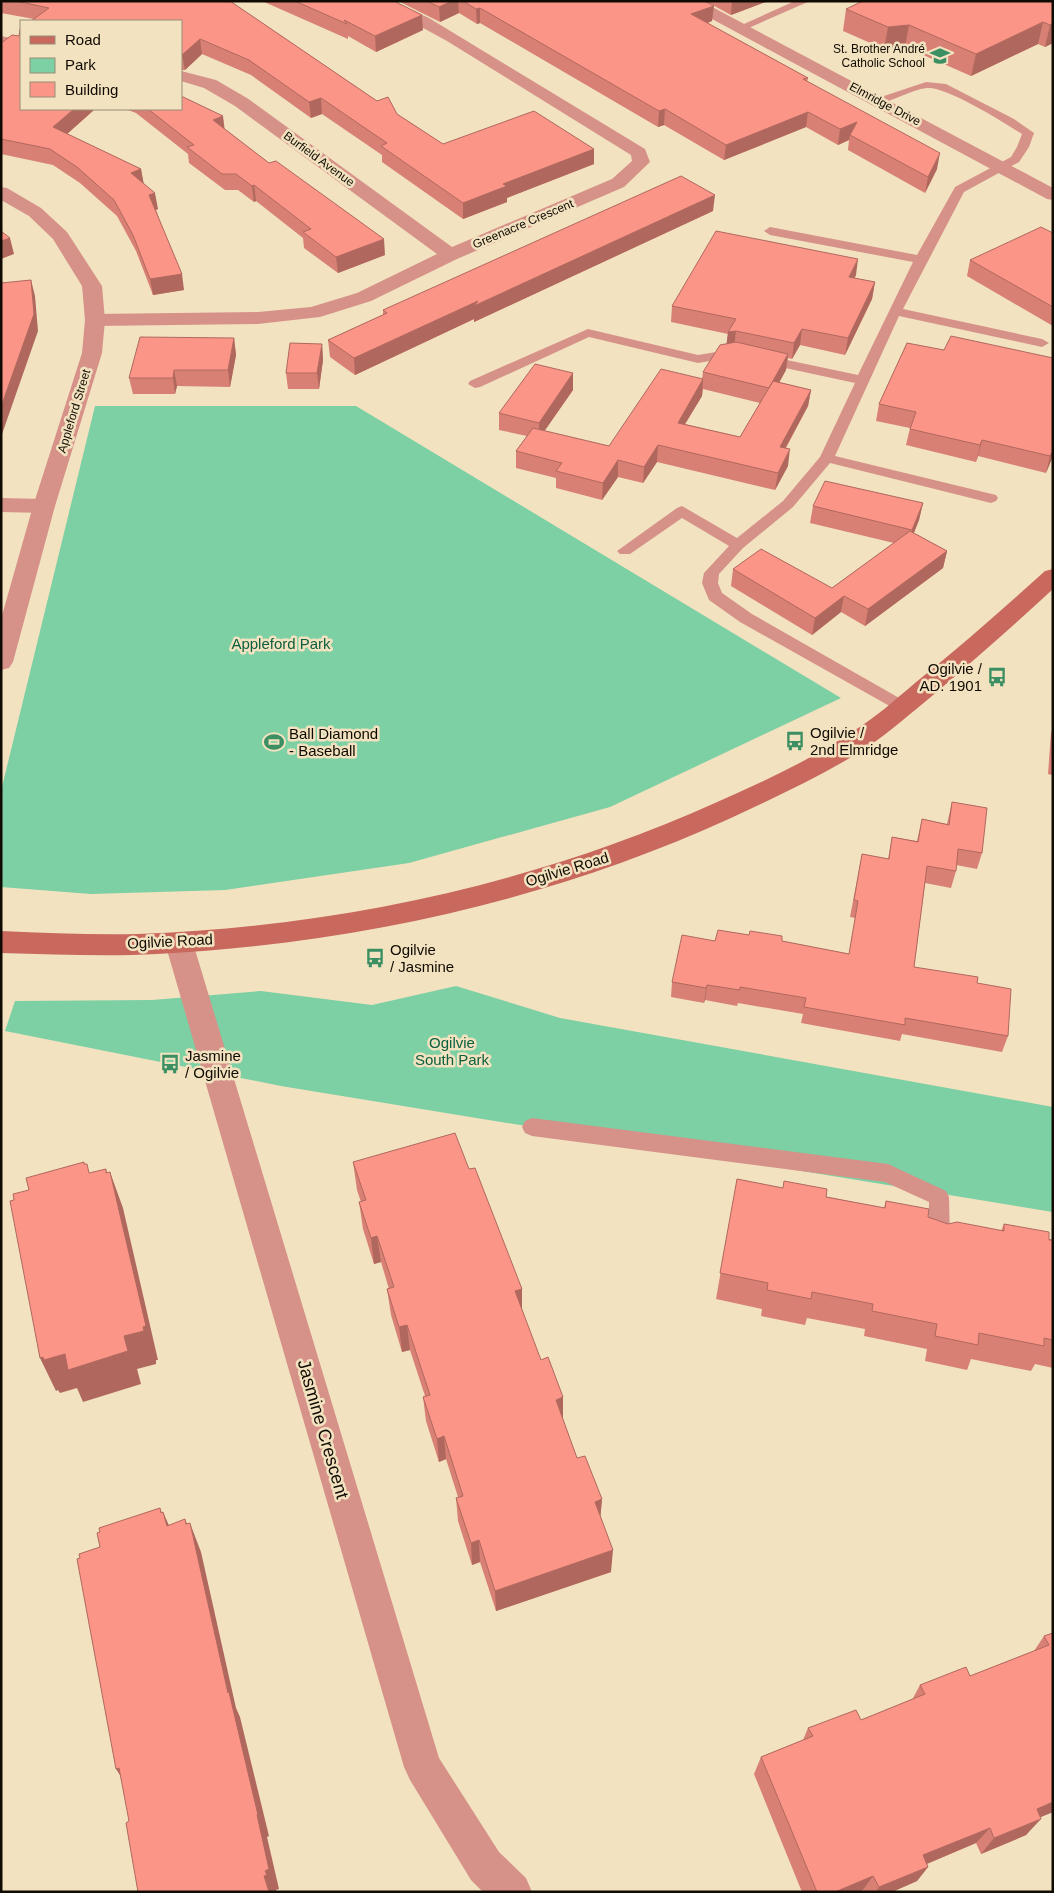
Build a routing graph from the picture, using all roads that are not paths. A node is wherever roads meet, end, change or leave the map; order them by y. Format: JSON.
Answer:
{"nodes":[{"id":1,"x":378,"y":1,"type":"edge"},
{"id":2,"x":689,"y":1,"type":"edge"},
{"id":3,"x":805,"y":1,"type":"edge"},
{"id":4,"x":740,"y":28,"type":"junction"},
{"id":5,"x":1,"y":41,"type":"edge"},
{"id":6,"x":20,"y":44,"type":"edge"},
{"id":7,"x":182,"y":76,"type":"edge"},
{"id":8,"x":879,"y":101,"type":"junction"},
{"id":9,"x":1002,"y":167,"type":"junction"},
{"id":10,"x":1,"y":192,"type":"edge"},
{"id":11,"x":1053,"y":195,"type":"edge"},
{"id":12,"x":770,"y":231,"type":"dead end"},
{"id":13,"x":450,"y":255,"type":"junction"},
{"id":14,"x":921,"y":260,"type":"junction"},
{"id":15,"x":895,"y":311,"type":"junction"},
{"id":16,"x":94,"y":320,"type":"junction"},
{"id":17,"x":1042,"y":343,"type":"dead end"},
{"id":18,"x":862,"y":380,"type":"junction"},
{"id":19,"x":475,"y":384,"type":"dead end"},
{"id":20,"x":827,"y":458,"type":"junction"},
{"id":21,"x":991,"y":498,"type":"dead end"},
{"id":22,"x":1,"y":506,"type":"edge"},
{"id":23,"x":44,"y":506,"type":"junction"},
{"id":24,"x":738,"y":544,"type":"junction"},
{"id":25,"x":625,"y":551,"type":"dead end"},
{"id":26,"x":1053,"y":576,"type":"edge"},
{"id":27,"x":1,"y":662,"type":"edge"},
{"id":28,"x":902,"y":708,"type":"junction"},
{"id":29,"x":1,"y":942,"type":"edge"},
{"id":30,"x":179,"y":943,"type":"junction"},
{"id":31,"x":532,"y":1128,"type":"dead end"},
{"id":32,"x":939,"y":1240,"type":"edge"},
{"id":33,"x":512,"y":1892,"type":"edge"}],
"edges":[{"from":1,"to":13,"type":"street","name":"Greenacre Crescent"},
{"from":2,"to":4,"type":"street","name":"Elmridge Drive"},
{"from":3,"to":4,"type":"lane"},
{"from":4,"to":8,"type":"street","name":"Elmridge Drive"},
{"from":5,"to":6,"type":"street"},
{"from":7,"to":13,"type":"street","name":"Burfield Avenue"},
{"from":8,"to":9,"type":"street","name":"Elmridge Drive"},
{"from":8,"to":9,"type":"lane"},
{"from":9,"to":11,"type":"street","name":"Elmridge Drive"},
{"from":9,"to":14,"type":"lane"},
{"from":10,"to":16,"type":"street","name":"Appleford Street"},
{"from":12,"to":14,"type":"lane"},
{"from":13,"to":16,"type":"street","name":"Greenacre Crescent"},
{"from":14,"to":15,"type":"lane"},
{"from":15,"to":17,"type":"lane"},
{"from":15,"to":18,"type":"lane"},
{"from":16,"to":23,"type":"street","name":"Appleford Street"},
{"from":18,"to":19,"type":"lane"},
{"from":18,"to":20,"type":"lane"},
{"from":20,"to":21,"type":"lane"},
{"from":20,"to":24,"type":"lane"},
{"from":22,"to":23,"type":"street"},
{"from":23,"to":27,"type":"street","name":"Appleford Street"},
{"from":24,"to":25,"type":"lane"},
{"from":24,"to":28,"type":"lane"},
{"from":26,"to":28,"type":"main road","name":"Ogilvie Road"},
{"from":28,"to":30,"type":"main road","name":"Ogilvie Road"},
{"from":29,"to":30,"type":"main road","name":"Ogilvie Road"},
{"from":30,"to":33,"type":"street","name":"Jasmine Crescent"},
{"from":31,"to":32,"type":"lane"}]}
